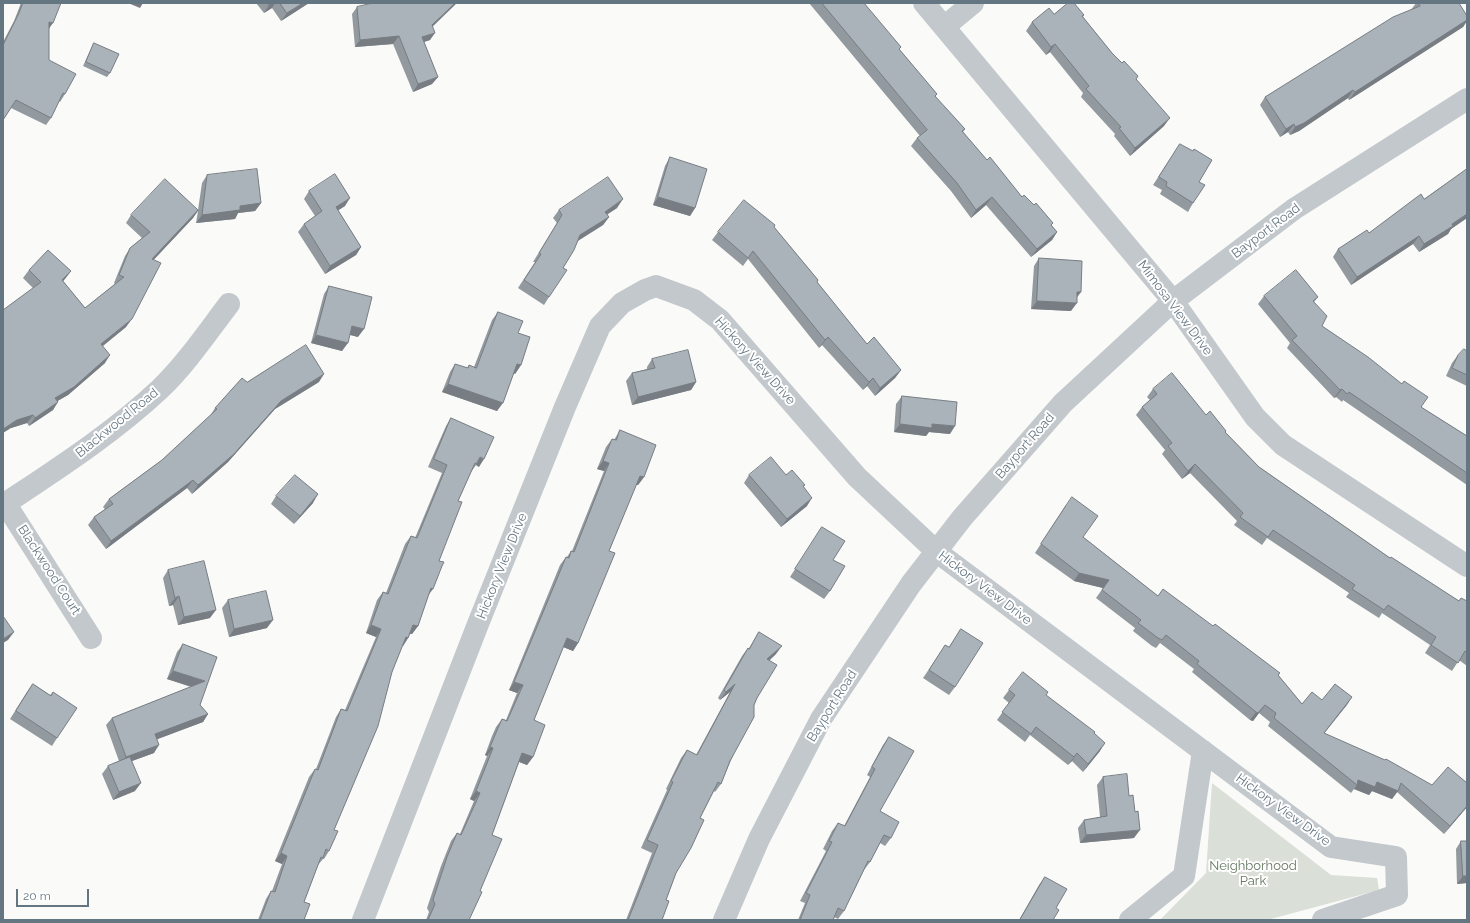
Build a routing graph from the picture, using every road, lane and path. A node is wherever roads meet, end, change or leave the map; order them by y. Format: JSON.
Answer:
{"nodes":[{"id":1,"x":924,"y":3,"type":"edge"},
{"id":2,"x":973,"y":3,"type":"edge"},
{"id":3,"x":944,"y":27,"type":"junction"},
{"id":4,"x":1467,"y":99,"type":"edge"},
{"id":5,"x":1173,"y":301,"type":"junction"},
{"id":6,"x":229,"y":304,"type":"dead end"},
{"id":7,"x":4,"y":504,"type":"edge"},
{"id":8,"x":937,"y":552,"type":"junction"},
{"id":9,"x":1467,"y":566,"type":"edge"},
{"id":10,"x":91,"y":638,"type":"dead end"},
{"id":11,"x":1203,"y":751,"type":"junction"},
{"id":12,"x":363,"y":920,"type":"edge"},
{"id":13,"x":724,"y":920,"type":"edge"},
{"id":14,"x":1130,"y":920,"type":"edge"},
{"id":15,"x":1323,"y":920,"type":"edge"}],
"edges":[{"from":1,"to":3,"type":"street","name":"Mimosa View Drive"},
{"from":2,"to":3,"type":"street"},
{"from":3,"to":5,"type":"street","name":"Mimosa View Drive"},
{"from":4,"to":5,"type":"street","name":"Bayport Road"},
{"from":5,"to":8,"type":"street","name":"Bayport Road"},
{"from":5,"to":9,"type":"street","name":"Mimosa View Drive"},
{"from":6,"to":7,"type":"street","name":"Blackwood Road"},
{"from":7,"to":10,"type":"street","name":"Blackwood Court"},
{"from":8,"to":11,"type":"street","name":"Hickory View Drive"},
{"from":8,"to":12,"type":"street","name":"Hickory View Drive"},
{"from":8,"to":13,"type":"street","name":"Bayport Road"},
{"from":11,"to":14,"type":"street"},
{"from":11,"to":15,"type":"street","name":"Hickory View Drive"}]}
